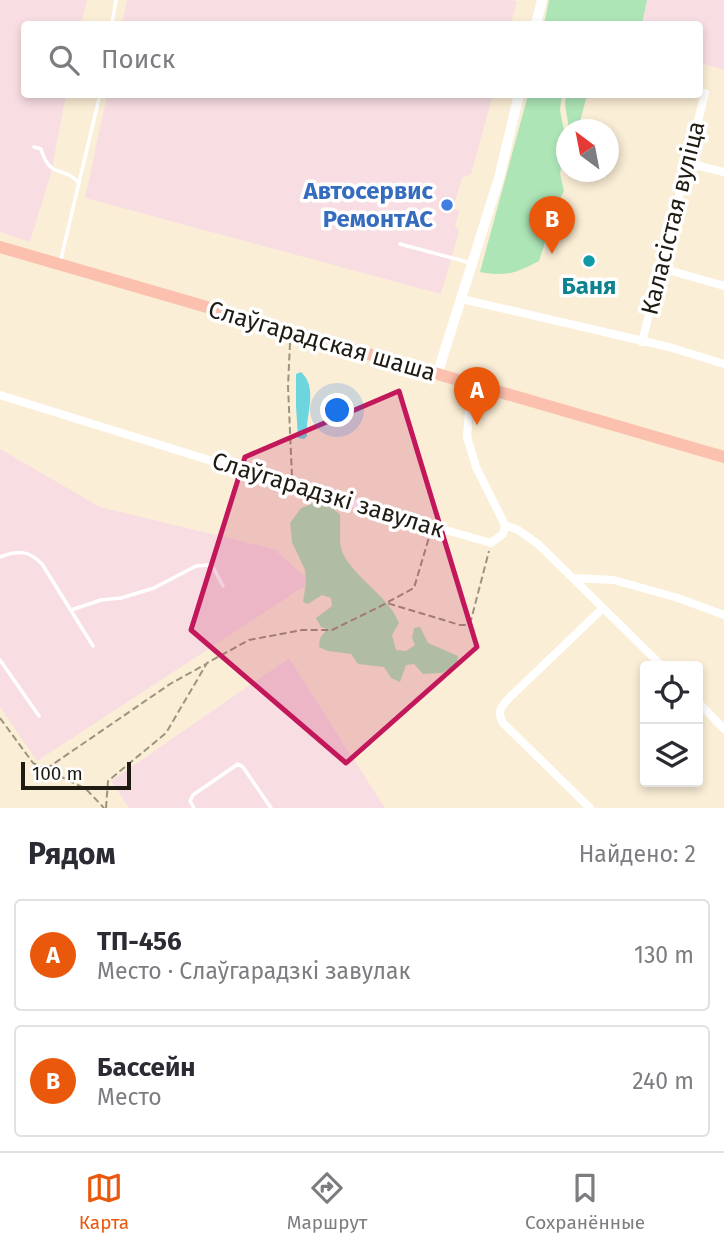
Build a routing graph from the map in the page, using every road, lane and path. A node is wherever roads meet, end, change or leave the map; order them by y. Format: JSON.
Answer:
{"nodes":[{"id":1,"x":116,"y":0,"type":"edge"},
{"id":2,"x":542,"y":0,"type":"edge"},
{"id":3,"x":112,"y":21,"type":"edge"},
{"id":4,"x":537,"y":21,"type":"edge"},
{"id":5,"x":705,"y":93,"type":"dead end"},
{"id":6,"x":99,"y":98,"type":"edge"},
{"id":7,"x":518,"y":98,"type":"edge"},
{"id":8,"x":34,"y":147,"type":"dead end"},
{"id":9,"x":688,"y":163,"type":"junction"},
{"id":10,"x":724,"y":172,"type":"edge"},
{"id":11,"x":79,"y":183,"type":"junction"},
{"id":12,"x":400,"y":244,"type":"dead end"},
{"id":13,"x":0,"y":247,"type":"edge"},
{"id":14,"x":473,"y":264,"type":"junction"},
{"id":15,"x":60,"y":265,"type":"junction"},
{"id":16,"x":661,"y":268,"type":"junction"},
{"id":17,"x":724,"y":286,"type":"edge"},
{"id":18,"x":462,"y":299,"type":"junction"},
{"id":19,"x":291,"y":338,"type":"dead end"},
{"id":20,"x":642,"y":342,"type":"junction"},
{"id":21,"x":724,"y":363,"type":"edge"},
{"id":22,"x":437,"y":374,"type":"junction"},
{"id":23,"x":471,"y":384,"type":"junction"},
{"id":24,"x":0,"y":395,"type":"edge"},
{"id":25,"x":724,"y":457,"type":"edge"},
{"id":26,"x":292,"y":486,"type":"junction"},
{"id":27,"x":505,"y":525,"type":"junction"},
{"id":28,"x":432,"y":526,"type":"junction"},
{"id":29,"x":491,"y":543,"type":"junction"},
{"id":30,"x":0,"y":557,"type":"edge"},
{"id":31,"x":573,"y":578,"type":"junction"},
{"id":32,"x":223,"y":586,"type":"dead end"},
{"id":33,"x":387,"y":603,"type":"junction"},
{"id":34,"x":603,"y":608,"type":"junction"},
{"id":35,"x":71,"y":610,"type":"junction"},
{"id":36,"x":724,"y":615,"type":"edge"},
{"id":37,"x":93,"y":646,"type":"dead end"},
{"id":38,"x":0,"y":660,"type":"edge"},
{"id":39,"x":657,"y":661,"type":"edge"},
{"id":40,"x":207,"y":663,"type":"junction"},
{"id":41,"x":703,"y":707,"type":"edge"},
{"id":42,"x":39,"y":716,"type":"dead end"},
{"id":43,"x":0,"y":718,"type":"edge"},
{"id":44,"x":724,"y":729,"type":"edge"},
{"id":45,"x":46,"y":769,"type":"junction"},
{"id":46,"x":105,"y":808,"type":"edge"},
{"id":47,"x":194,"y":808,"type":"edge"},
{"id":48,"x":271,"y":808,"type":"edge"},
{"id":49,"x":590,"y":808,"type":"edge"}],
"edges":[{"from":1,"to":3,"type":"lane"},
{"from":2,"to":4,"type":"main road"},
{"from":5,"to":9,"type":"street","name":"Каласістая вуліца"},
{"from":6,"to":11,"type":"lane"},
{"from":7,"to":14,"type":"main road"},
{"from":8,"to":11,"type":"lane"},
{"from":9,"to":10,"type":"street"},
{"from":9,"to":16,"type":"street","name":"Каласістая вуліца"},
{"from":11,"to":15,"type":"lane"},
{"from":12,"to":14,"type":"lane"},
{"from":13,"to":15,"type":"main road","name":"Слаўгарадская шаша"},
{"from":14,"to":18,"type":"main road"},
{"from":15,"to":22,"type":"main road","name":"Слаўгарадская шаша"},
{"from":16,"to":17,"type":"street"},
{"from":16,"to":20,"type":"street","name":"Каласістая вуліца"},
{"from":18,"to":20,"type":"street"},
{"from":18,"to":22,"type":"main road"},
{"from":19,"to":26,"type":"path"},
{"from":20,"to":21,"type":"street"},
{"from":22,"to":23,"type":"main road","name":"Слаўгарадская шаша"},
{"from":23,"to":25,"type":"main road","name":"Слаўгарадская шаша"},
{"from":23,"to":27,"type":"street"},
{"from":24,"to":26,"type":"street","name":"Слаўгарадзкі завулак"},
{"from":26,"to":28,"type":"street","name":"Слаўгарадзкі завулак"},
{"from":27,"to":29,"type":"street"},
{"from":27,"to":31,"type":"street"},
{"from":28,"to":29,"type":"street","name":"Слаўгарадзкі завулак"},
{"from":28,"to":33,"type":"path"},
{"from":29,"to":33,"type":"path"},
{"from":30,"to":35,"type":"lane"},
{"from":31,"to":34,"type":"street"},
{"from":31,"to":36,"type":"street"},
{"from":32,"to":35,"type":"lane"},
{"from":33,"to":40,"type":"path"},
{"from":34,"to":39,"type":"street"},
{"from":34,"to":49,"type":"street"},
{"from":35,"to":37,"type":"lane"},
{"from":38,"to":42,"type":"lane"},
{"from":40,"to":45,"type":"path"},
{"from":40,"to":46,"type":"path"},
{"from":41,"to":44,"type":"street"},
{"from":43,"to":45,"type":"path"},
{"from":45,"to":46,"type":"path"},
{"from":47,"to":48,"type":"lane"}]}
